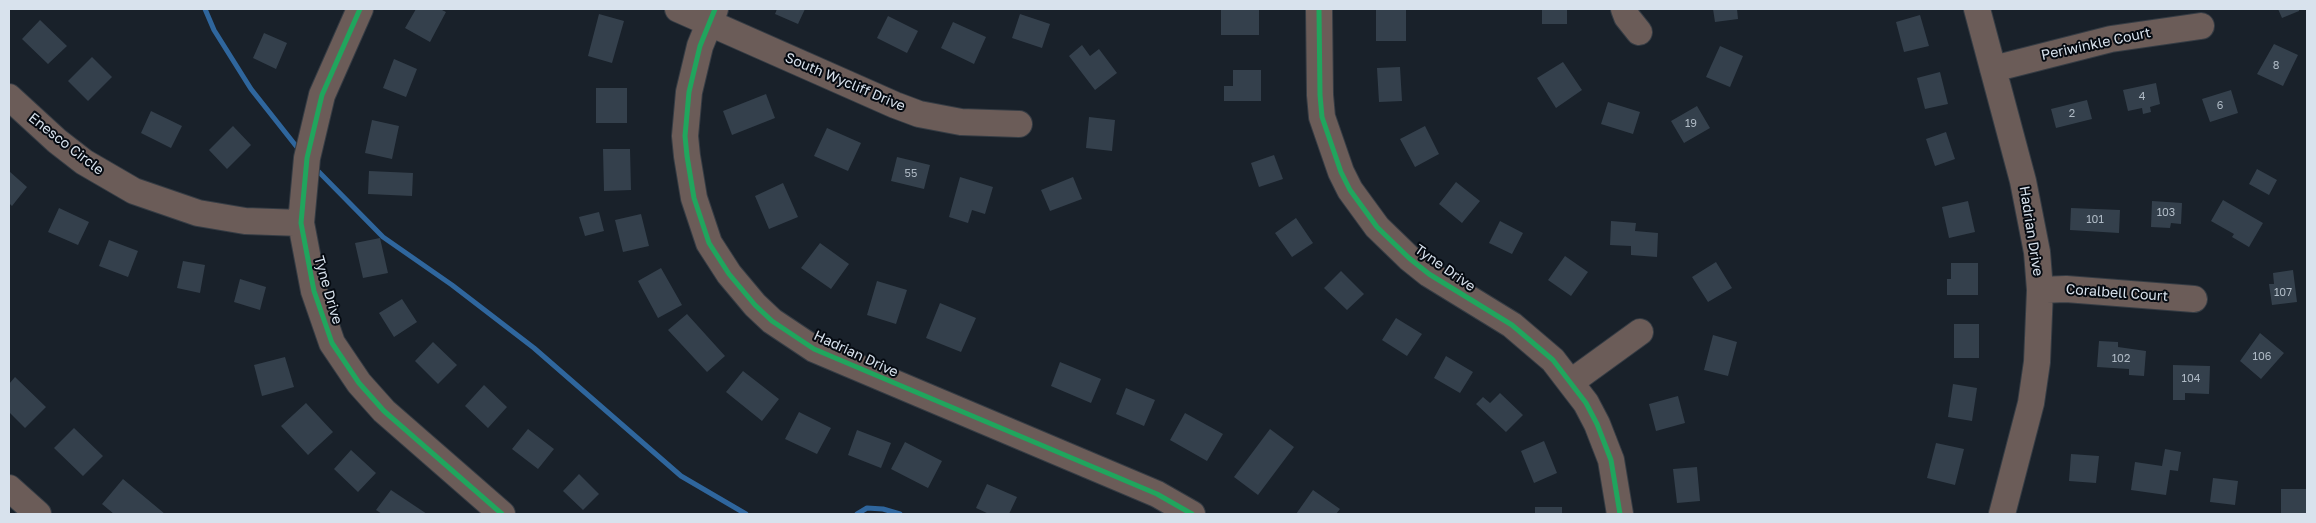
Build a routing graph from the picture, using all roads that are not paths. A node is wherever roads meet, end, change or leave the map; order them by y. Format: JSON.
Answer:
{"nodes":[{"id":1,"x":360,"y":9,"type":"edge"},
{"id":2,"x":678,"y":9,"type":"edge"},
{"id":3,"x":1319,"y":9,"type":"edge"},
{"id":4,"x":1624,"y":9,"type":"edge"},
{"id":5,"x":1977,"y":9,"type":"edge"},
{"id":6,"x":712,"y":16,"type":"edge"},
{"id":7,"x":2201,"y":26,"type":"dead end"},
{"id":8,"x":1639,"y":32,"type":"dead end"},
{"id":9,"x":1993,"y":69,"type":"junction"},
{"id":10,"x":9,"y":97,"type":"edge"},
{"id":11,"x":1019,"y":124,"type":"dead end"},
{"id":12,"x":301,"y":223,"type":"junction"},
{"id":13,"x":2040,"y":290,"type":"junction"},
{"id":14,"x":2194,"y":298,"type":"dead end"},
{"id":15,"x":1640,"y":332,"type":"dead end"},
{"id":16,"x":1571,"y":382,"type":"junction"},
{"id":17,"x":9,"y":488,"type":"edge"},
{"id":18,"x":38,"y":514,"type":"edge"},
{"id":19,"x":502,"y":514,"type":"edge"},
{"id":20,"x":1192,"y":514,"type":"edge"},
{"id":21,"x":1620,"y":514,"type":"edge"},
{"id":22,"x":2002,"y":514,"type":"edge"}],
"edges":[{"from":1,"to":12,"type":"street","name":"Tyne Drive"},
{"from":2,"to":6,"type":"street","name":"South Wycliff Drive"},
{"from":3,"to":16,"type":"street","name":"Tyne Drive"},
{"from":4,"to":8,"type":"street"},
{"from":5,"to":9,"type":"street","name":"Hadrian Drive"},
{"from":6,"to":11,"type":"street","name":"South Wycliff Drive"},
{"from":6,"to":20,"type":"street","name":"Hadrian Drive"},
{"from":7,"to":9,"type":"street","name":"Periwinkle Court"},
{"from":9,"to":13,"type":"street","name":"Hadrian Drive"},
{"from":10,"to":12,"type":"street","name":"Enesco Circle"},
{"from":12,"to":19,"type":"street","name":"Tyne Drive"},
{"from":13,"to":14,"type":"street","name":"Coralbell Court"},
{"from":13,"to":22,"type":"street","name":"Hadrian Drive"},
{"from":15,"to":16,"type":"street"},
{"from":16,"to":21,"type":"street","name":"Tyne Drive"},
{"from":17,"to":18,"type":"street"}]}
